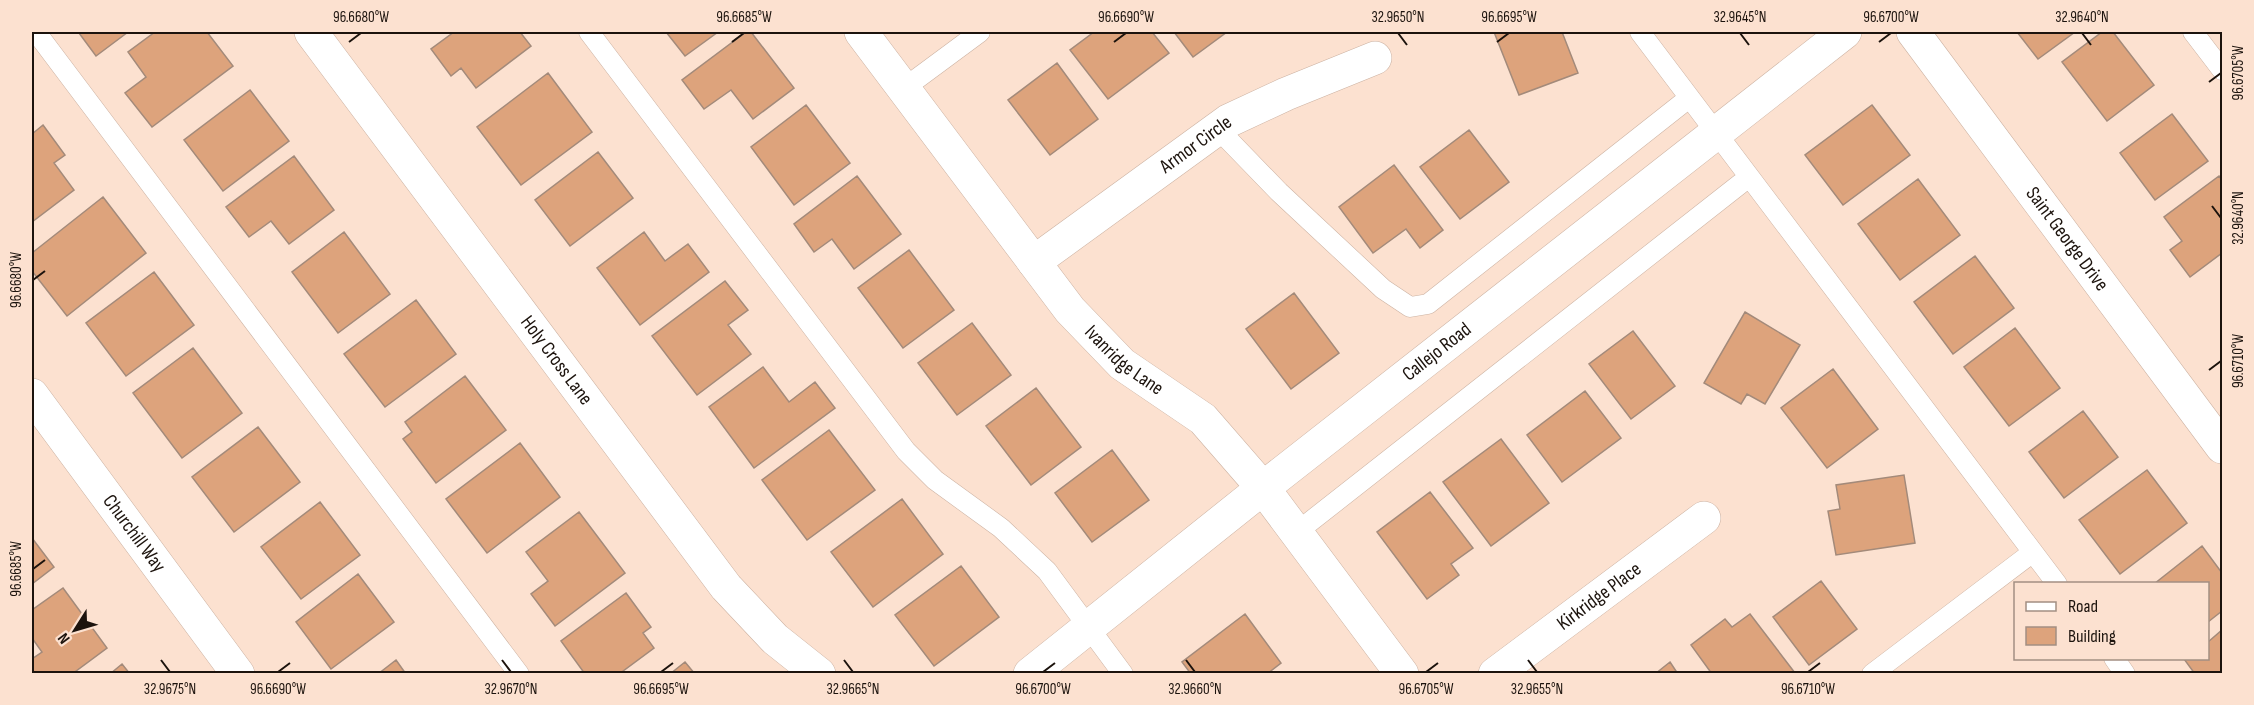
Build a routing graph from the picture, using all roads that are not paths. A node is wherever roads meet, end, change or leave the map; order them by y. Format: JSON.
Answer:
{"nodes":[{"id":1,"x":36,"y":32,"type":"edge"},
{"id":2,"x":311,"y":32,"type":"edge"},
{"id":3,"x":589,"y":32,"type":"edge"},
{"id":4,"x":861,"y":32,"type":"edge"},
{"id":5,"x":980,"y":32,"type":"edge"},
{"id":6,"x":1640,"y":32,"type":"edge"},
{"id":7,"x":1845,"y":32,"type":"edge"},
{"id":8,"x":1914,"y":32,"type":"edge"},
{"id":9,"x":2193,"y":32,"type":"edge"},
{"id":10,"x":1375,"y":58,"type":"dead end"},
{"id":11,"x":2223,"y":70,"type":"edge"},
{"id":12,"x":903,"y":89,"type":"junction"},
{"id":13,"x":1689,"y":98,"type":"junction"},
{"id":14,"x":1218,"y":129,"type":"junction"},
{"id":15,"x":1715,"y":133,"type":"junction"},
{"id":16,"x":1749,"y":177,"type":"junction"},
{"id":17,"x":1034,"y":262,"type":"junction"},
{"id":18,"x":32,"y":394,"type":"edge"},
{"id":19,"x":2223,"y":447,"type":"edge"},
{"id":20,"x":1263,"y":488,"type":"junction"},
{"id":21,"x":1704,"y":518,"type":"dead end"},
{"id":22,"x":1297,"y":532,"type":"junction"},
{"id":23,"x":2033,"y":552,"type":"junction"},
{"id":24,"x":2056,"y":582,"type":"edge"},
{"id":25,"x":1089,"y":628,"type":"junction"},
{"id":26,"x":2115,"y":660,"type":"edge"},
{"id":27,"x":238,"y":674,"type":"edge"},
{"id":28,"x":519,"y":674,"type":"edge"},
{"id":29,"x":819,"y":674,"type":"edge"},
{"id":30,"x":1030,"y":674,"type":"edge"},
{"id":31,"x":1123,"y":674,"type":"edge"},
{"id":32,"x":1402,"y":674,"type":"edge"},
{"id":33,"x":1496,"y":674,"type":"edge"},
{"id":34,"x":1872,"y":674,"type":"edge"},
{"id":35,"x":2125,"y":674,"type":"edge"}],
"edges":[{"from":1,"to":28,"type":"lane"},
{"from":2,"to":29,"type":"street","name":"Holy Cross Lane"},
{"from":3,"to":25,"type":"lane"},
{"from":4,"to":12,"type":"street","name":"Ivanridge Lane"},
{"from":5,"to":12,"type":"lane"},
{"from":6,"to":13,"type":"lane"},
{"from":7,"to":15,"type":"street","name":"Callejo Road"},
{"from":8,"to":19,"type":"street","name":"Saint George Drive"},
{"from":9,"to":11,"type":"lane"},
{"from":10,"to":14,"type":"street","name":"Armor Circle"},
{"from":12,"to":17,"type":"street","name":"Ivanridge Lane"},
{"from":13,"to":14,"type":"lane"},
{"from":13,"to":15,"type":"lane"},
{"from":14,"to":17,"type":"street","name":"Armor Circle"},
{"from":15,"to":16,"type":"lane"},
{"from":15,"to":20,"type":"street","name":"Callejo Road"},
{"from":16,"to":22,"type":"lane"},
{"from":16,"to":23,"type":"lane"},
{"from":17,"to":20,"type":"street","name":"Ivanridge Lane"},
{"from":18,"to":27,"type":"street","name":"Churchill Way"},
{"from":20,"to":22,"type":"street","name":"Ivanridge Lane"},
{"from":20,"to":25,"type":"street","name":"Callejo Road"},
{"from":21,"to":33,"type":"street","name":"Kirkridge Place"},
{"from":22,"to":32,"type":"street","name":"Ivanridge Lane"},
{"from":23,"to":24,"type":"lane"},
{"from":23,"to":34,"type":"lane"},
{"from":25,"to":30,"type":"street","name":"Callejo Road"},
{"from":25,"to":31,"type":"lane"},
{"from":26,"to":35,"type":"lane"}]}
